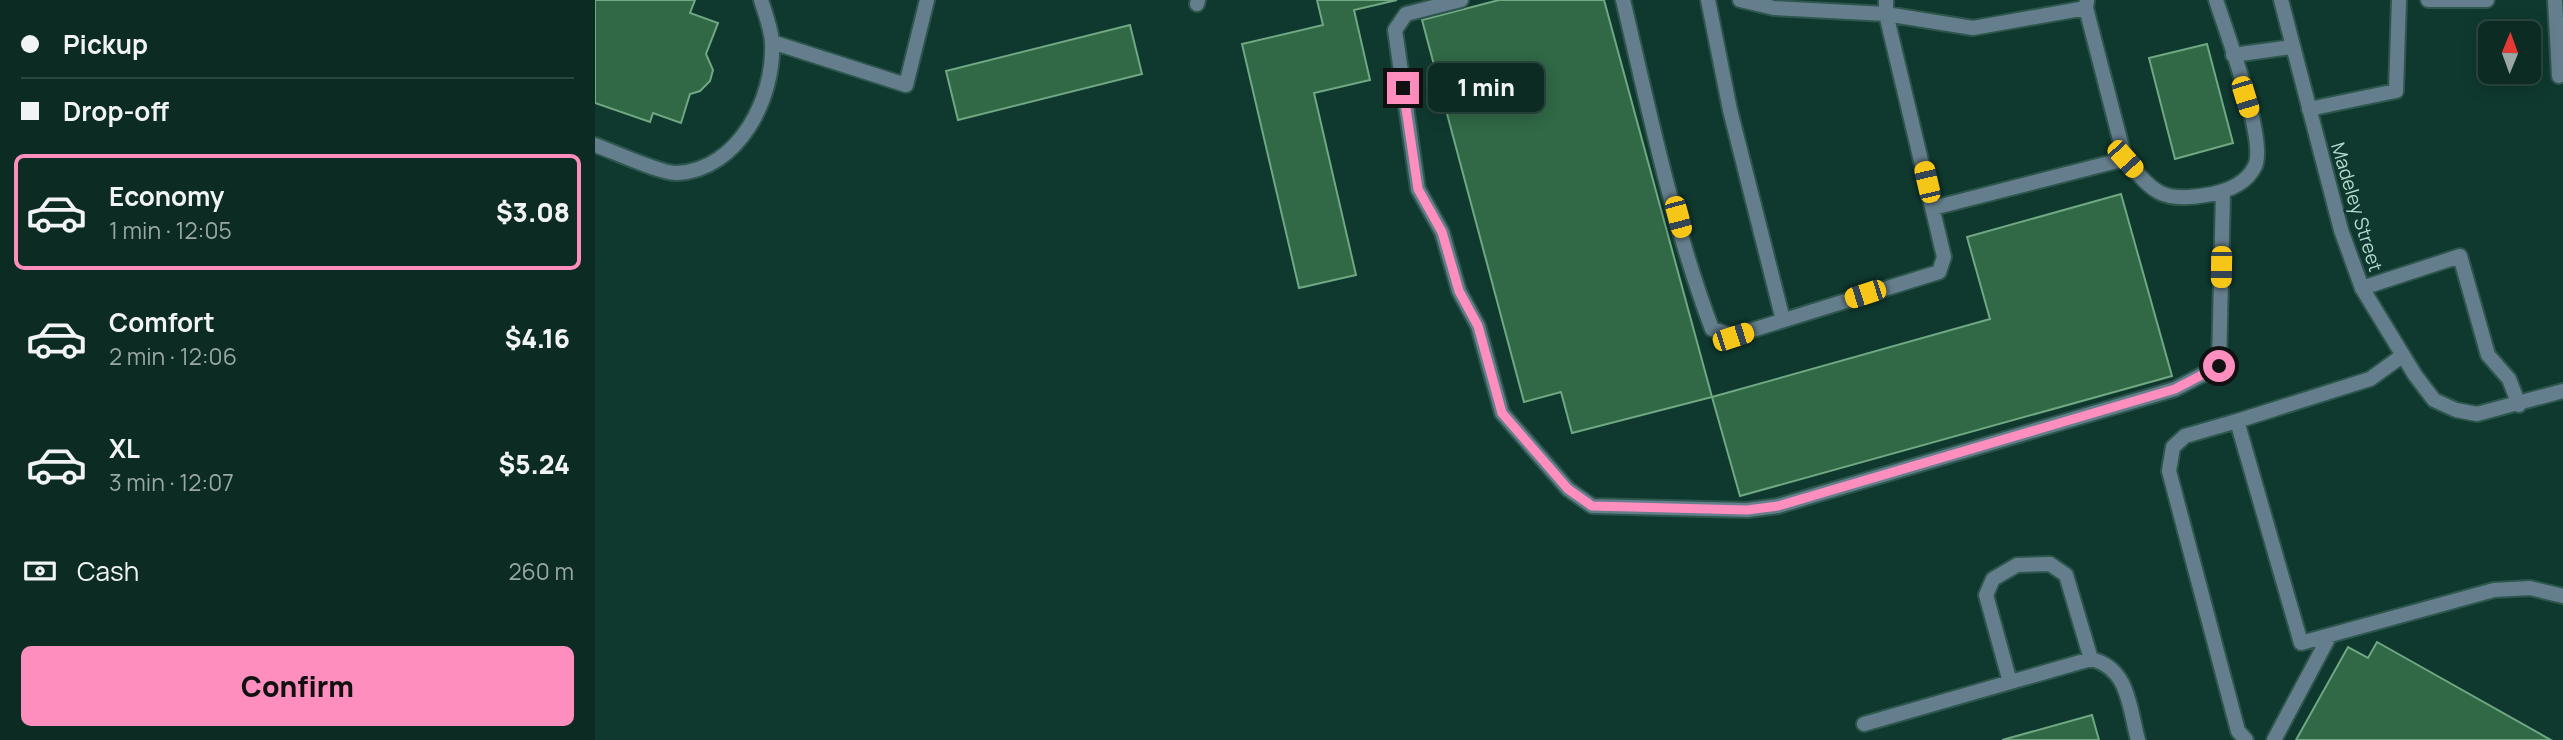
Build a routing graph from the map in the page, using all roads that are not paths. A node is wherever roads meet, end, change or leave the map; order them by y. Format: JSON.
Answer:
{"nodes":[{"id":1,"x":761,"y":0,"type":"edge"},
{"id":2,"x":927,"y":0,"type":"edge"},
{"id":3,"x":1461,"y":0,"type":"edge"},
{"id":4,"x":1623,"y":0,"type":"edge"},
{"id":5,"x":1708,"y":0,"type":"edge"},
{"id":6,"x":1740,"y":0,"type":"edge"},
{"id":7,"x":2216,"y":0,"type":"edge"},
{"id":8,"x":2281,"y":0,"type":"edge"},
{"id":9,"x":2399,"y":0,"type":"edge"},
{"id":10,"x":2428,"y":0,"type":"edge"},
{"id":11,"x":2487,"y":0,"type":"edge"},
{"id":12,"x":2555,"y":0,"type":"edge"},
{"id":13,"x":2087,"y":4,"type":"edge"},
{"id":14,"x":1886,"y":7,"type":"edge"},
{"id":15,"x":772,"y":42,"type":"junction"},
{"id":16,"x":2292,"y":47,"type":"junction"},
{"id":17,"x":2233,"y":55,"type":"junction"},
{"id":18,"x":2562,"y":80,"type":"edge"},
{"id":19,"x":2309,"y":109,"type":"junction"},
{"id":20,"x":595,"y":146,"type":"edge"},
{"id":21,"x":2125,"y":159,"type":"junction"},
{"id":22,"x":2223,"y":192,"type":"junction"},
{"id":23,"x":1933,"y":208,"type":"junction"},
{"id":24,"x":2362,"y":288,"type":"junction"},
{"id":25,"x":1783,"y":320,"type":"junction"},
{"id":26,"x":2402,"y":356,"type":"junction"},
{"id":27,"x":2563,"y":391,"type":"edge"},
{"id":28,"x":2519,"y":405,"type":"junction"},
{"id":29,"x":2237,"y":421,"type":"junction"},
{"id":30,"x":2563,"y":596,"type":"edge"},
{"id":31,"x":2330,"y":635,"type":"junction"},
{"id":32,"x":2091,"y":659,"type":"junction"},
{"id":33,"x":2010,"y":682,"type":"junction"},
{"id":34,"x":1864,"y":724,"type":"dead end"},
{"id":35,"x":2138,"y":740,"type":"edge"},
{"id":36,"x":2246,"y":740,"type":"edge"},
{"id":37,"x":2274,"y":740,"type":"edge"}],
"edges":[{"from":1,"to":15,"type":"street"},
{"from":2,"to":15,"type":"street"},
{"from":3,"to":22,"type":"street"},
{"from":4,"to":25,"type":"street"},
{"from":5,"to":25,"type":"street"},
{"from":6,"to":14,"type":"street"},
{"from":7,"to":17,"type":"street"},
{"from":8,"to":16,"type":"street","name":"Madeley Street"},
{"from":9,"to":19,"type":"street"},
{"from":10,"to":11,"type":"street"},
{"from":12,"to":18,"type":"street"},
{"from":13,"to":14,"type":"street"},
{"from":13,"to":21,"type":"street"},
{"from":14,"to":23,"type":"street"},
{"from":15,"to":20,"type":"street"},
{"from":16,"to":17,"type":"street"},
{"from":16,"to":19,"type":"street","name":"Madeley Street"},
{"from":17,"to":22,"type":"street"},
{"from":19,"to":24,"type":"street","name":"Madeley Street"},
{"from":21,"to":22,"type":"street"},
{"from":21,"to":23,"type":"street"},
{"from":23,"to":25,"type":"street"},
{"from":24,"to":26,"type":"street","name":"Madeley Street"},
{"from":24,"to":28,"type":"street"},
{"from":26,"to":28,"type":"street","name":"Madeley Street"},
{"from":26,"to":29,"type":"street"},
{"from":27,"to":28,"type":"street","name":"Madeley Street"},
{"from":29,"to":31,"type":"street"},
{"from":29,"to":36,"type":"street"},
{"from":30,"to":31,"type":"street"},
{"from":31,"to":37,"type":"street"},
{"from":32,"to":33,"type":"street"},
{"from":32,"to":33,"type":"street"},
{"from":32,"to":35,"type":"street"},
{"from":33,"to":34,"type":"street"}]}
